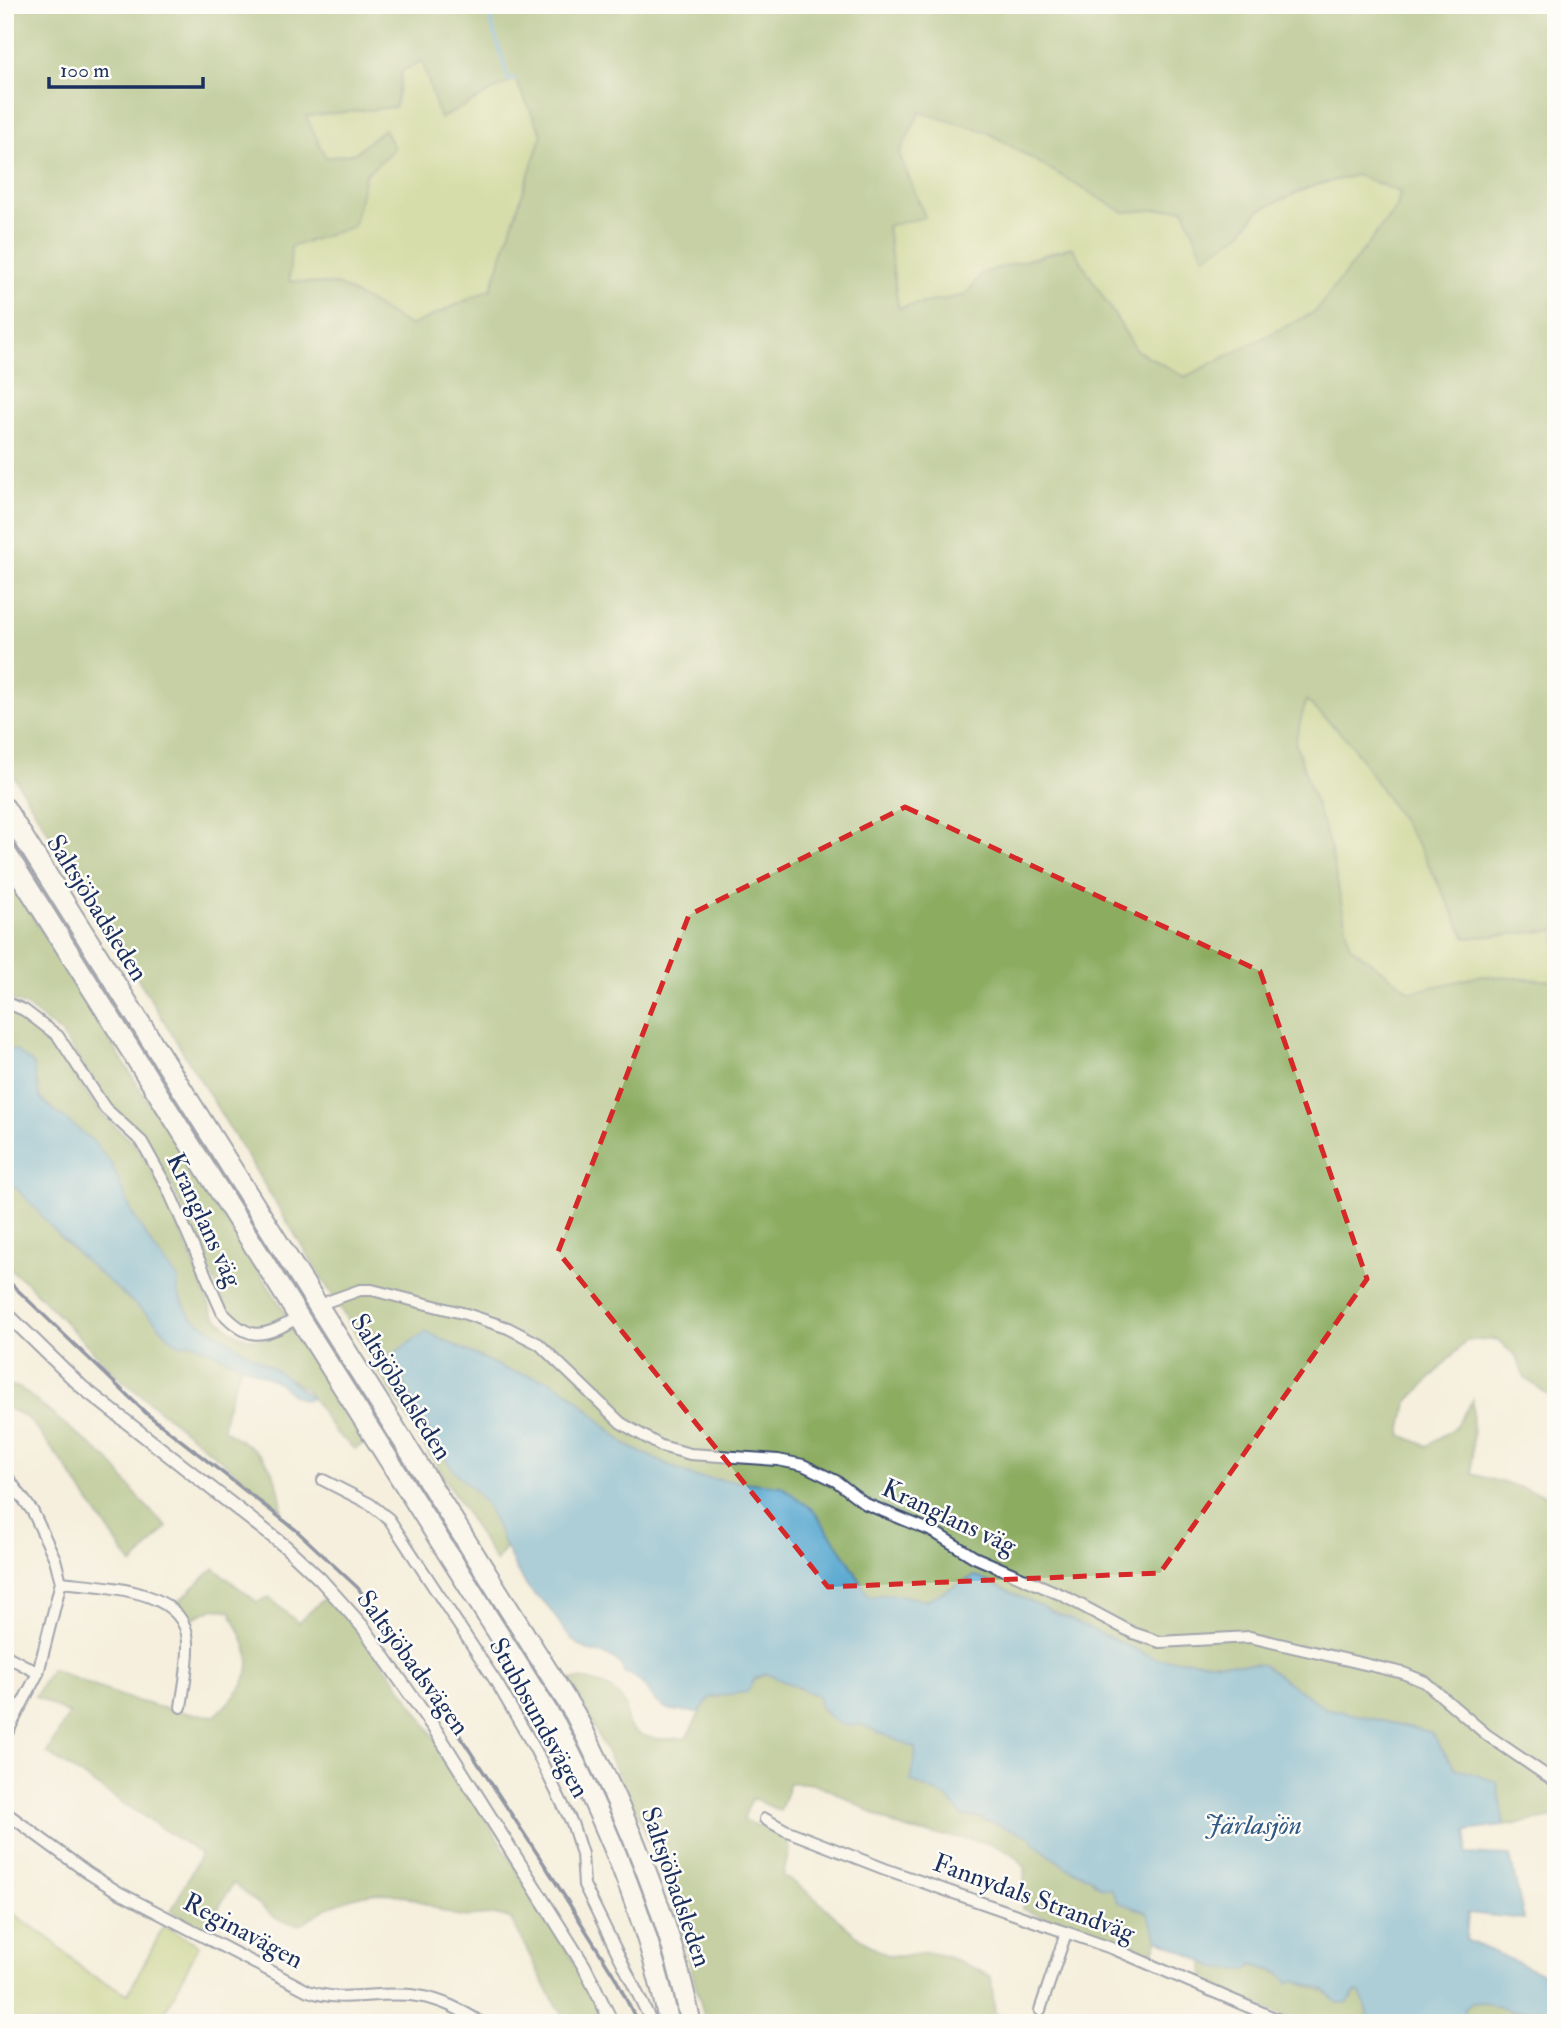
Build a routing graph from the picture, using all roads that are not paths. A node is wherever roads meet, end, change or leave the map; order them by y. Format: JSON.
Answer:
{"nodes":[{"id":1,"x":5,"y":808,"type":"edge"},
{"id":2,"x":5,"y":851,"type":"edge"},
{"id":3,"x":5,"y":1002,"type":"edge"},
{"id":4,"x":329,"y":1301,"type":"dead end"},
{"id":5,"x":5,"y":1312,"type":"edge"},
{"id":6,"x":290,"y":1322,"type":"dead end"},
{"id":7,"x":5,"y":1474,"type":"edge"},
{"id":8,"x":323,"y":1480,"type":"dead end"},
{"id":9,"x":61,"y":1582,"type":"junction"},
{"id":10,"x":5,"y":1655,"type":"edge"},
{"id":11,"x":37,"y":1673,"type":"junction"},
{"id":12,"x":181,"y":1707,"type":"dead end"},
{"id":13,"x":5,"y":1737,"type":"edge"},
{"id":14,"x":1556,"y":1782,"type":"edge"},
{"id":15,"x":5,"y":1812,"type":"edge"},
{"id":16,"x":765,"y":1819,"type":"dead end"},
{"id":17,"x":1066,"y":1933,"type":"junction"},
{"id":18,"x":1040,"y":2010,"type":"dead end"},
{"id":19,"x":663,"y":2018,"type":"edge"},
{"id":20,"x":482,"y":2023,"type":"edge"},
{"id":21,"x":612,"y":2023,"type":"edge"},
{"id":22,"x":691,"y":2023,"type":"edge"},
{"id":23,"x":1286,"y":2023,"type":"edge"}],
"edges":[{"from":1,"to":22,"type":"highway","name":"Saltsjöbadsleden"},
{"from":2,"to":19,"type":"highway","name":"Saltsjöbadsleden"},
{"from":3,"to":6,"type":"street","name":"Kranglans väg"},
{"from":4,"to":14,"type":"street","name":"Kranglans väg"},
{"from":5,"to":21,"type":"street","name":"Saltsjöbadsvägen"},
{"from":7,"to":9,"type":"street"},
{"from":8,"to":19,"type":"street","name":"Stubbsundsvägen"},
{"from":9,"to":11,"type":"street"},
{"from":9,"to":12,"type":"street"},
{"from":10,"to":11,"type":"street"},
{"from":11,"to":13,"type":"street"},
{"from":15,"to":20,"type":"street","name":"Reginavägen"},
{"from":16,"to":17,"type":"street","name":"Fannydals Strandväg"},
{"from":17,"to":18,"type":"street"},
{"from":17,"to":23,"type":"street","name":"Fannydals Strandväg"}]}
